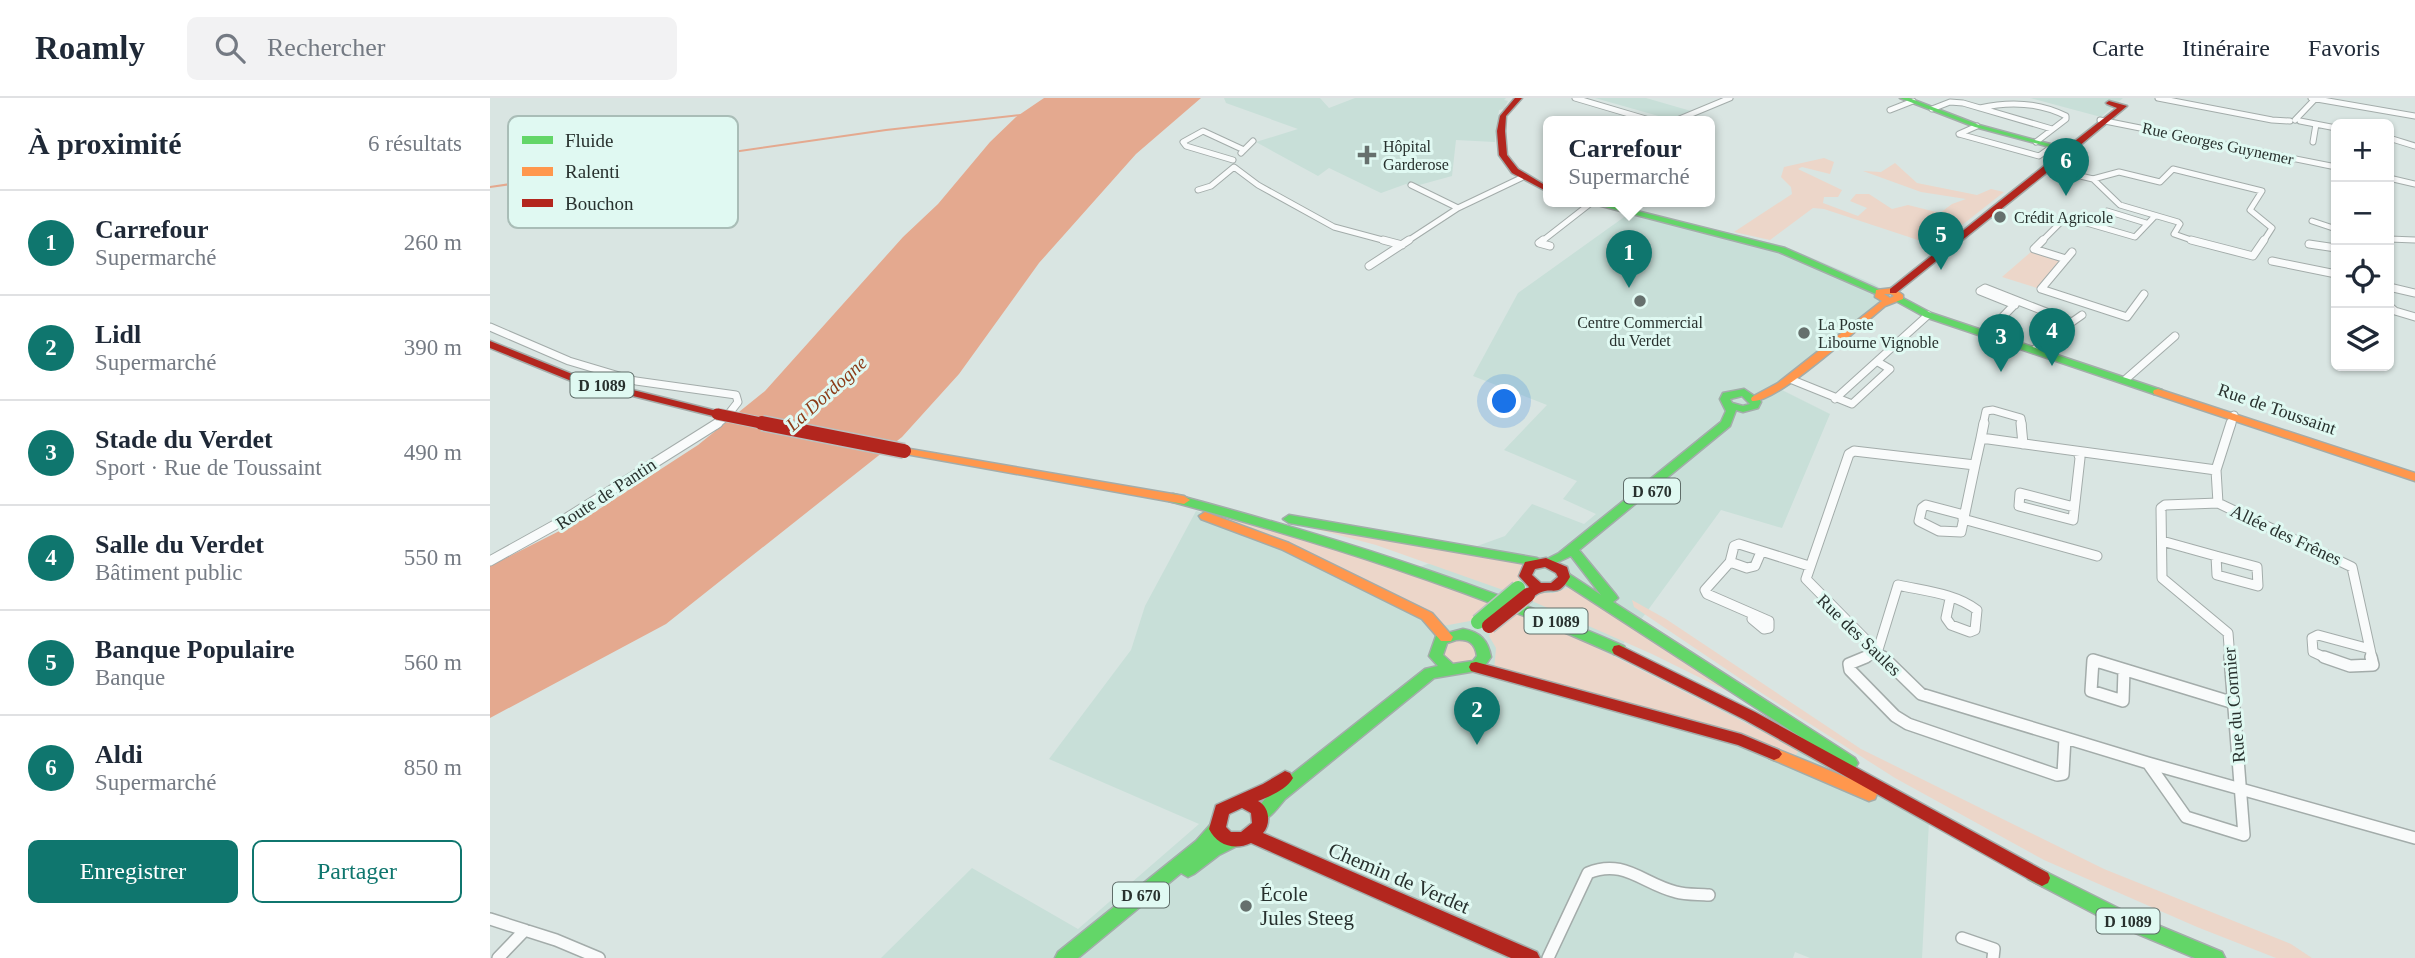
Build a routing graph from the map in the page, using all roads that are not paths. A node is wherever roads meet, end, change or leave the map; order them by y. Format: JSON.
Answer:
{"nodes":[{"id":1,"x":1516,"y":98,"type":"edge"},
{"id":2,"x":1575,"y":98,"type":"edge"},
{"id":3,"x":1730,"y":98,"type":"edge"},
{"id":4,"x":2158,"y":98,"type":"edge"},
{"id":5,"x":2313,"y":98,"type":"edge"},
{"id":6,"x":1908,"y":100,"type":"edge"},
{"id":7,"x":2117,"y":107,"type":"edge"},
{"id":8,"x":1980,"y":108,"type":"junction"},
{"id":9,"x":1932,"y":109,"type":"junction"},
{"id":10,"x":1889,"y":110,"type":"dead end"},
{"id":11,"x":1636,"y":116,"type":"edge"},
{"id":12,"x":1686,"y":116,"type":"edge"},
{"id":13,"x":2415,"y":116,"type":"edge"},
{"id":14,"x":2295,"y":121,"type":"junction"},
{"id":15,"x":2316,"y":124,"type":"junction"},
{"id":16,"x":1978,"y":126,"type":"junction"},
{"id":17,"x":2331,"y":127,"type":"edge"},
{"id":18,"x":2052,"y":130,"type":"junction"},
{"id":19,"x":2394,"y":140,"type":"edge"},
{"id":20,"x":1253,"y":141,"type":"dead end"},
{"id":21,"x":2036,"y":142,"type":"junction"},
{"id":22,"x":2313,"y":142,"type":"dead end"},
{"id":23,"x":2415,"y":146,"type":"edge"},
{"id":24,"x":2061,"y":149,"type":"junction"},
{"id":25,"x":1244,"y":150,"type":"junction"},
{"id":26,"x":1234,"y":164,"type":"junction"},
{"id":27,"x":2331,"y":166,"type":"edge"},
{"id":28,"x":2047,"y":168,"type":"junction"},
{"id":29,"x":1521,"y":178,"type":"junction"},
{"id":30,"x":2093,"y":179,"type":"junction"},
{"id":31,"x":2394,"y":179,"type":"edge"},
{"id":32,"x":2415,"y":184,"type":"edge"},
{"id":33,"x":1411,"y":185,"type":"dead end"},
{"id":34,"x":1543,"y":187,"type":"edge"},
{"id":35,"x":1198,"y":190,"type":"dead end"},
{"id":36,"x":1585,"y":207,"type":"edge"},
{"id":37,"x":1611,"y":207,"type":"edge"},
{"id":38,"x":1458,"y":208,"type":"junction"},
{"id":39,"x":2129,"y":209,"type":"junction"},
{"id":40,"x":2107,"y":211,"type":"dead end"},
{"id":41,"x":2122,"y":216,"type":"junction"},
{"id":42,"x":2155,"y":216,"type":"junction"},
{"id":43,"x":2312,"y":221,"type":"dead end"},
{"id":44,"x":2146,"y":223,"type":"junction"},
{"id":45,"x":2331,"y":227,"type":"edge"},
{"id":46,"x":2394,"y":239,"type":"edge"},
{"id":47,"x":2415,"y":240,"type":"edge"},
{"id":48,"x":2309,"y":244,"type":"dead end"},
{"id":49,"x":1402,"y":245,"type":"junction"},
{"id":50,"x":1550,"y":246,"type":"dead end"},
{"id":51,"x":2331,"y":247,"type":"edge"},
{"id":52,"x":2272,"y":261,"type":"dead end"},
{"id":53,"x":1368,"y":266,"type":"dead end"},
{"id":54,"x":2331,"y":273,"type":"edge"},
{"id":55,"x":2394,"y":288,"type":"edge"},
{"id":56,"x":2415,"y":293,"type":"edge"},
{"id":57,"x":2144,"y":294,"type":"dead end"},
{"id":58,"x":1888,"y":296,"type":"junction"},
{"id":59,"x":2391,"y":308,"type":"edge"},
{"id":60,"x":2082,"y":315,"type":"dead end"},
{"id":61,"x":1928,"y":316,"type":"junction"},
{"id":62,"x":2415,"y":317,"type":"edge"},
{"id":63,"x":2072,"y":323,"type":"junction"},
{"id":64,"x":490,"y":327,"type":"edge"},
{"id":65,"x":1986,"y":334,"type":"junction"},
{"id":66,"x":2175,"y":336,"type":"dead end"},
{"id":67,"x":490,"y":344,"type":"edge"},
{"id":68,"x":2035,"y":349,"type":"junction"},
{"id":69,"x":1878,"y":362,"type":"junction"},
{"id":70,"x":1790,"y":379,"type":"junction"},
{"id":71,"x":2126,"y":379,"type":"junction"},
{"id":72,"x":1751,"y":396,"type":"junction"},
{"id":73,"x":1835,"y":398,"type":"junction"},
{"id":74,"x":1736,"y":407,"type":"junction"},
{"id":75,"x":2234,"y":415,"type":"junction"},
{"id":76,"x":718,"y":418,"type":"junction"},
{"id":77,"x":1981,"y":438,"type":"junction"},
{"id":78,"x":2023,"y":444,"type":"junction"},
{"id":79,"x":2078,"y":452,"type":"junction"},
{"id":80,"x":1975,"y":465,"type":"junction"},
{"id":81,"x":1009,"y":469,"type":"junction"},
{"id":82,"x":2216,"y":470,"type":"junction"},
{"id":83,"x":2415,"y":477,"type":"edge"},
{"id":84,"x":1174,"y":498,"type":"junction"},
{"id":85,"x":2218,"y":503,"type":"junction"},
{"id":86,"x":2074,"y":507,"type":"junction"},
{"id":87,"x":1964,"y":517,"type":"junction"},
{"id":88,"x":2162,"y":541,"type":"junction"},
{"id":89,"x":1761,"y":552,"type":"junction"},
{"id":90,"x":1576,"y":553,"type":"junction"},
{"id":91,"x":2216,"y":555,"type":"junction"},
{"id":92,"x":2097,"y":556,"type":"dead end"},
{"id":93,"x":490,"y":561,"type":"edge"},
{"id":94,"x":1543,"y":562,"type":"junction"},
{"id":95,"x":1730,"y":562,"type":"junction"},
{"id":96,"x":1809,"y":566,"type":"junction"},
{"id":97,"x":1564,"y":575,"type":"junction"},
{"id":98,"x":1527,"y":588,"type":"junction"},
{"id":99,"x":1950,"y":598,"type":"dead end"},
{"id":100,"x":1753,"y":615,"type":"dead end"},
{"id":101,"x":1484,"y":624,"type":"junction"},
{"id":102,"x":1453,"y":635,"type":"junction"},
{"id":103,"x":1657,"y":635,"type":"junction"},
{"id":104,"x":1479,"y":640,"type":"junction"},
{"id":105,"x":2370,"y":649,"type":"junction"},
{"id":106,"x":1877,"y":653,"type":"junction"},
{"id":107,"x":1436,"y":656,"type":"junction"},
{"id":108,"x":1476,"y":667,"type":"junction"},
{"id":109,"x":1449,"y":669,"type":"junction"},
{"id":110,"x":2124,"y":670,"type":"junction"},
{"id":111,"x":2234,"y":704,"type":"junction"},
{"id":112,"x":2065,"y":738,"type":"junction"},
{"id":113,"x":2148,"y":764,"type":"junction"},
{"id":114,"x":2241,"y":788,"type":"junction"},
{"id":115,"x":1242,"y":802,"type":"junction"},
{"id":116,"x":1912,"y":807,"type":"junction"},
{"id":117,"x":1261,"y":814,"type":"junction"},
{"id":118,"x":1217,"y":829,"type":"junction"},
{"id":119,"x":1251,"y":836,"type":"junction"},
{"id":120,"x":2415,"y":838,"type":"edge"},
{"id":121,"x":1231,"y":841,"type":"junction"},
{"id":122,"x":2042,"y":878,"type":"junction"},
{"id":123,"x":1709,"y":895,"type":"dead end"},
{"id":124,"x":490,"y":919,"type":"edge"},
{"id":125,"x":525,"y":930,"type":"junction"},
{"id":126,"x":1962,"y":938,"type":"dead end"},
{"id":127,"x":498,"y":958,"type":"edge"},
{"id":128,"x":599,"y":958,"type":"edge"},
{"id":129,"x":1064,"y":958,"type":"edge"},
{"id":130,"x":1078,"y":958,"type":"edge"},
{"id":131,"x":1531,"y":958,"type":"edge"},
{"id":132,"x":1548,"y":958,"type":"edge"},
{"id":133,"x":1993,"y":958,"type":"edge"},
{"id":134,"x":2216,"y":958,"type":"edge"}],
"edges":[{"from":1,"to":29,"type":"main road"},
{"from":2,"to":11,"type":"street"},
{"from":3,"to":12,"type":"street"},
{"from":4,"to":14,"type":"street"},
{"from":5,"to":13,"type":"street"},
{"from":5,"to":14,"type":"street"},
{"from":6,"to":9,"type":"main road"},
{"from":6,"to":10,"type":"street"},
{"from":7,"to":24,"type":"main road"},
{"from":7,"to":27,"type":"street","name":"Rue Georges Guynemer"},
{"from":8,"to":9,"type":"street"},
{"from":8,"to":18,"type":"street"},
{"from":8,"to":18,"type":"street"},
{"from":9,"to":16,"type":"main road"},
{"from":14,"to":15,"type":"street"},
{"from":15,"to":17,"type":"street"},
{"from":15,"to":22,"type":"street"},
{"from":16,"to":21,"type":"main road"},
{"from":16,"to":24,"type":"street"},
{"from":18,"to":21,"type":"street"},
{"from":19,"to":23,"type":"street"},
{"from":20,"to":25,"type":"street"},
{"from":21,"to":24,"type":"main road"},
{"from":24,"to":28,"type":"main road"},
{"from":25,"to":26,"type":"street"},
{"from":25,"to":26,"type":"street"},
{"from":26,"to":35,"type":"street"},
{"from":26,"to":49,"type":"street"},
{"from":28,"to":30,"type":"street"},
{"from":28,"to":58,"type":"main road"},
{"from":29,"to":34,"type":"main road"},
{"from":29,"to":38,"type":"street"},
{"from":30,"to":39,"type":"street"},
{"from":30,"to":42,"type":"street"},
{"from":31,"to":32,"type":"street"},
{"from":33,"to":38,"type":"street"},
{"from":36,"to":50,"type":"street"},
{"from":37,"to":58,"type":"main road","name":"Rue de Toussaint"},
{"from":38,"to":49,"type":"street"},
{"from":39,"to":41,"type":"street"},
{"from":39,"to":42,"type":"street"},
{"from":40,"to":41,"type":"street"},
{"from":41,"to":44,"type":"street"},
{"from":42,"to":44,"type":"street"},
{"from":43,"to":45,"type":"street"},
{"from":44,"to":57,"type":"street"},
{"from":46,"to":47,"type":"street"},
{"from":48,"to":51,"type":"street"},
{"from":49,"to":53,"type":"street"},
{"from":52,"to":54,"type":"street"},
{"from":55,"to":56,"type":"street"},
{"from":58,"to":61,"type":"main road","name":"Rue de Toussaint"},
{"from":58,"to":70,"type":"main road"},
{"from":58,"to":72,"type":"main road"},
{"from":59,"to":62,"type":"street"},
{"from":60,"to":63,"type":"street"},
{"from":61,"to":65,"type":"main road","name":"Rue de Toussaint"},
{"from":61,"to":69,"type":"street"},
{"from":63,"to":65,"type":"street"},
{"from":63,"to":68,"type":"street"},
{"from":64,"to":76,"type":"street"},
{"from":65,"to":68,"type":"main road","name":"Rue de Toussaint"},
{"from":66,"to":71,"type":"street"},
{"from":67,"to":76,"type":"main road","number":"D 1089"},
{"from":68,"to":71,"type":"main road","name":"Rue de Toussaint"},
{"from":69,"to":73,"type":"street"},
{"from":69,"to":73,"type":"street"},
{"from":70,"to":72,"type":"main road"},
{"from":70,"to":73,"type":"street"},
{"from":71,"to":75,"type":"main road","name":"Rue de Toussaint"},
{"from":72,"to":74,"type":"main road"},
{"from":72,"to":74,"type":"main road"},
{"from":74,"to":90,"type":"main road","number":"D 670"},
{"from":74,"to":94,"type":"main road","number":"D 670"},
{"from":75,"to":82,"type":"street"},
{"from":75,"to":83,"type":"main road","name":"Rue de Toussaint"},
{"from":76,"to":81,"type":"main road","number":"D 1089","bridge":true},
{"from":76,"to":93,"type":"street","name":"Route de Pantin"},
{"from":77,"to":78,"type":"street"},
{"from":77,"to":78,"type":"street"},
{"from":77,"to":80,"type":"street"},
{"from":78,"to":79,"type":"street"},
{"from":79,"to":82,"type":"street"},
{"from":79,"to":86,"type":"street"},
{"from":80,"to":87,"type":"street"},
{"from":80,"to":96,"type":"street"},
{"from":81,"to":84,"type":"main road","number":"D 1089"},
{"from":81,"to":102,"type":"main road"},
{"from":82,"to":85,"type":"street"},
{"from":84,"to":94,"type":"main road"},
{"from":84,"to":116,"type":"main road","number":"D 1089"},
{"from":85,"to":88,"type":"street","name":"Rue du Cormier"},
{"from":85,"to":105,"type":"street","name":"Allée des Frênes"},
{"from":86,"to":86,"type":"street"},
{"from":87,"to":87,"type":"street"},
{"from":87,"to":92,"type":"street"},
{"from":88,"to":91,"type":"street"},
{"from":88,"to":111,"type":"street","name":"Rue du Cormier"},
{"from":89,"to":95,"type":"street"},
{"from":89,"to":95,"type":"street"},
{"from":89,"to":96,"type":"street"},
{"from":90,"to":97,"type":"main road","number":"D 670"},
{"from":90,"to":103,"type":"main road"},
{"from":91,"to":91,"type":"street"},
{"from":94,"to":97,"type":"main road"},
{"from":94,"to":98,"type":"main road"},
{"from":95,"to":100,"type":"street"},
{"from":96,"to":106,"type":"street","name":"Rue des Saules"},
{"from":97,"to":98,"type":"main road"},
{"from":97,"to":103,"type":"main road"},
{"from":98,"to":101,"type":"main road","bridge":true},
{"from":99,"to":106,"type":"street"},
{"from":101,"to":102,"type":"main road"},
{"from":101,"to":104,"type":"main road"},
{"from":102,"to":104,"type":"main road"},
{"from":102,"to":107,"type":"main road"},
{"from":103,"to":116,"type":"main road"},
{"from":104,"to":108,"type":"main road"},
{"from":105,"to":105,"type":"street"},
{"from":106,"to":112,"type":"street","name":"Rue des Saules"},
{"from":106,"to":112,"type":"street"},
{"from":107,"to":109,"type":"main road"},
{"from":107,"to":115,"type":"main road"},
{"from":108,"to":109,"type":"main road"},
{"from":108,"to":122,"type":"main road"},
{"from":109,"to":117,"type":"main road"},
{"from":110,"to":110,"type":"street"},
{"from":110,"to":111,"type":"street"},
{"from":111,"to":114,"type":"street","name":"Rue du Cormier"},
{"from":112,"to":113,"type":"street","name":"Rue des Saules"},
{"from":113,"to":114,"type":"street","name":"Rue des Saules"},
{"from":113,"to":114,"type":"street"},
{"from":114,"to":120,"type":"street","name":"Rue des Saules"},
{"from":115,"to":117,"type":"main road"},
{"from":115,"to":118,"type":"main road"},
{"from":116,"to":122,"type":"main road","number":"D 1089"},
{"from":117,"to":119,"type":"main road"},
{"from":118,"to":121,"type":"main road"},
{"from":118,"to":129,"type":"main road","number":"D 670"},
{"from":119,"to":121,"type":"main road"},
{"from":119,"to":131,"type":"main road","name":"Chemin de Verdet"},
{"from":121,"to":130,"type":"main road","number":"D 670"},
{"from":122,"to":134,"type":"main road","number":"D 1089"},
{"from":123,"to":132,"type":"street"},
{"from":124,"to":125,"type":"street"},
{"from":125,"to":127,"type":"street"},
{"from":125,"to":128,"type":"street"},
{"from":126,"to":133,"type":"street"}]}
